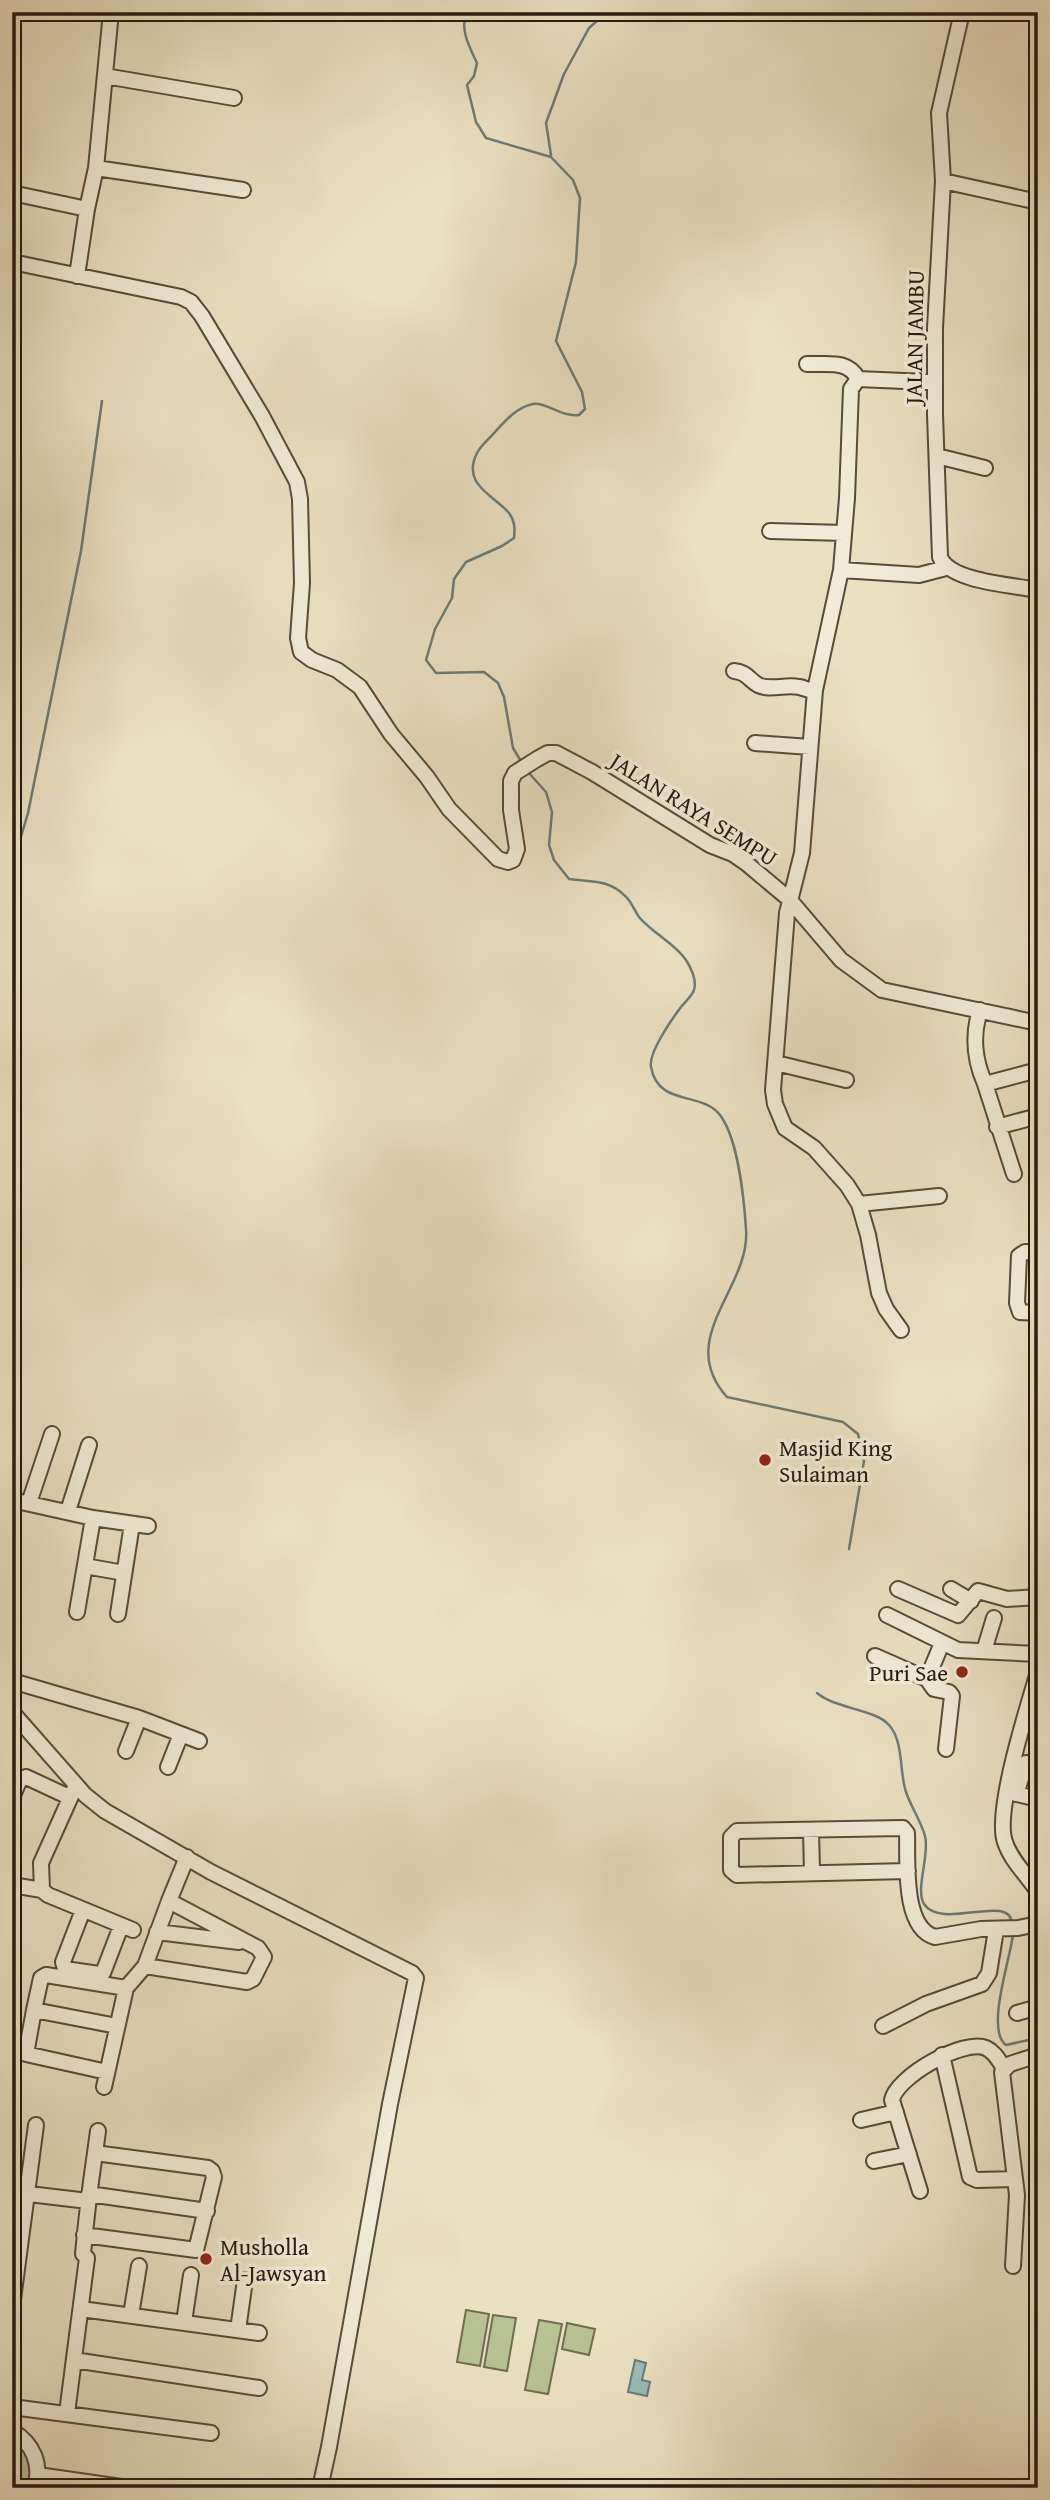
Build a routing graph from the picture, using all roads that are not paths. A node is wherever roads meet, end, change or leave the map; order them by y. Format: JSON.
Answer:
{"nodes":[{"id":1,"x":111,"y":12,"type":"edge"},
{"id":2,"x":962,"y":12,"type":"edge"},
{"id":3,"x":105,"y":76,"type":"junction"},
{"id":4,"x":234,"y":98,"type":"dead end"},
{"id":5,"x":96,"y":168,"type":"junction"},
{"id":6,"x":943,"y":181,"type":"junction"},
{"id":7,"x":243,"y":190,"type":"dead end"},
{"id":8,"x":12,"y":194,"type":"edge"},
{"id":9,"x":1038,"y":202,"type":"edge"},
{"id":10,"x":87,"y":209,"type":"junction"},
{"id":11,"x":12,"y":262,"type":"edge"},
{"id":12,"x":77,"y":276,"type":"junction"},
{"id":13,"x":807,"y":364,"type":"dead end"},
{"id":14,"x":859,"y":379,"type":"junction"},
{"id":15,"x":935,"y":381,"type":"junction"},
{"id":16,"x":937,"y":456,"type":"junction"},
{"id":17,"x":985,"y":468,"type":"dead end"},
{"id":18,"x":770,"y":531,"type":"dead end"},
{"id":19,"x":844,"y":533,"type":"junction"},
{"id":20,"x":946,"y":568,"type":"junction"},
{"id":21,"x":841,"y":570,"type":"junction"},
{"id":22,"x":1038,"y":590,"type":"edge"},
{"id":23,"x":734,"y":671,"type":"dead end"},
{"id":24,"x":815,"y":690,"type":"junction"},
{"id":25,"x":755,"y":743,"type":"dead end"},
{"id":26,"x":810,"y":747,"type":"junction"},
{"id":27,"x":789,"y":899,"type":"junction"},
{"id":28,"x":980,"y":1010,"type":"junction"},
{"id":29,"x":1038,"y":1023,"type":"edge"},
{"id":30,"x":776,"y":1063,"type":"junction"},
{"id":31,"x":1038,"y":1070,"type":"edge"},
{"id":32,"x":846,"y":1080,"type":"dead end"},
{"id":33,"x":985,"y":1084,"type":"junction"},
{"id":34,"x":1038,"y":1116,"type":"edge"},
{"id":35,"x":997,"y":1127,"type":"junction"},
{"id":36,"x":1014,"y":1174,"type":"dead end"},
{"id":37,"x":939,"y":1196,"type":"dead end"},
{"id":38,"x":859,"y":1204,"type":"junction"},
{"id":39,"x":1038,"y":1253,"type":"edge"},
{"id":40,"x":1038,"y":1313,"type":"edge"},
{"id":41,"x":901,"y":1330,"type":"dead end"},
{"id":42,"x":52,"y":1434,"type":"dead end"},
{"id":43,"x":89,"y":1445,"type":"dead end"},
{"id":44,"x":12,"y":1500,"type":"edge"},
{"id":45,"x":29,"y":1503,"type":"junction"},
{"id":46,"x":68,"y":1511,"type":"junction"},
{"id":47,"x":93,"y":1518,"type":"junction"},
{"id":48,"x":132,"y":1524,"type":"junction"},
{"id":49,"x":148,"y":1526,"type":"dead end"},
{"id":50,"x":85,"y":1566,"type":"junction"},
{"id":51,"x":124,"y":1573,"type":"junction"},
{"id":52,"x":898,"y":1589,"type":"dead end"},
{"id":53,"x":951,"y":1589,"type":"dead end"},
{"id":54,"x":1038,"y":1597,"type":"edge"},
{"id":55,"x":971,"y":1601,"type":"junction"},
{"id":56,"x":77,"y":1612,"type":"dead end"},
{"id":57,"x":118,"y":1614,"type":"dead end"},
{"id":58,"x":887,"y":1615,"type":"dead end"},
{"id":59,"x":994,"y":1618,"type":"dead end"},
{"id":60,"x":942,"y":1643,"type":"junction"},
{"id":61,"x":984,"y":1651,"type":"junction"},
{"id":62,"x":1038,"y":1654,"type":"edge"},
{"id":63,"x":875,"y":1656,"type":"dead end"},
{"id":64,"x":927,"y":1679,"type":"junction"},
{"id":65,"x":12,"y":1681,"type":"edge"},
{"id":66,"x":1036,"y":1682,"type":"edge"},
{"id":67,"x":12,"y":1712,"type":"edge"},
{"id":68,"x":139,"y":1718,"type":"junction"},
{"id":69,"x":181,"y":1734,"type":"junction"},
{"id":70,"x":199,"y":1741,"type":"dead end"},
{"id":71,"x":946,"y":1749,"type":"dead end"},
{"id":72,"x":127,"y":1751,"type":"dead end"},
{"id":73,"x":1038,"y":1764,"type":"edge"},
{"id":74,"x":168,"y":1767,"type":"dead end"},
{"id":75,"x":72,"y":1791,"type":"junction"},
{"id":76,"x":1011,"y":1793,"type":"junction"},
{"id":77,"x":12,"y":1798,"type":"edge"},
{"id":78,"x":1038,"y":1799,"type":"edge"},
{"id":79,"x":811,"y":1830,"type":"junction"},
{"id":80,"x":187,"y":1857,"type":"junction"},
{"id":81,"x":908,"y":1871,"type":"junction"},
{"id":82,"x":812,"y":1872,"type":"junction"},
{"id":83,"x":12,"y":1885,"type":"edge"},
{"id":84,"x":42,"y":1890,"type":"junction"},
{"id":85,"x":1038,"y":1892,"type":"edge"},
{"id":86,"x":169,"y":1900,"type":"junction"},
{"id":87,"x":83,"y":1910,"type":"junction"},
{"id":88,"x":1038,"y":1924,"type":"edge"},
{"id":89,"x":1007,"y":1929,"type":"junction"},
{"id":90,"x":157,"y":1932,"type":"junction"},
{"id":91,"x":249,"y":1944,"type":"junction"},
{"id":92,"x":145,"y":1966,"type":"junction"},
{"id":93,"x":126,"y":1989,"type":"junction"},
{"id":94,"x":1038,"y":2007,"type":"edge"},
{"id":95,"x":34,"y":2010,"type":"junction"},
{"id":96,"x":1017,"y":2013,"type":"dead end"},
{"id":97,"x":117,"y":2026,"type":"junction"},
{"id":98,"x":883,"y":2026,"type":"dead end"},
{"id":99,"x":943,"y":2055,"type":"junction"},
{"id":100,"x":1038,"y":2055,"type":"edge"},
{"id":101,"x":1004,"y":2068,"type":"junction"},
{"id":102,"x":107,"y":2072,"type":"junction"},
{"id":103,"x":104,"y":2087,"type":"dead end"},
{"id":104,"x":896,"y":2112,"type":"junction"},
{"id":105,"x":861,"y":2120,"type":"dead end"},
{"id":106,"x":36,"y":2125,"type":"dead end"},
{"id":107,"x":98,"y":2131,"type":"dead end"},
{"id":108,"x":95,"y":2153,"type":"junction"},
{"id":109,"x":909,"y":2154,"type":"junction"},
{"id":110,"x":874,"y":2161,"type":"dead end"},
{"id":111,"x":1015,"y":2179,"type":"junction"},
{"id":112,"x":920,"y":2191,"type":"dead end"},
{"id":113,"x":20,"y":2193,"type":"edge"},
{"id":114,"x":88,"y":2197,"type":"junction"},
{"id":115,"x":207,"y":2211,"type":"junction"},
{"id":116,"x":84,"y":2235,"type":"junction"},
{"id":117,"x":139,"y":2266,"type":"dead end"},
{"id":118,"x":1013,"y":2266,"type":"dead end"},
{"id":119,"x":191,"y":2275,"type":"dead end"},
{"id":120,"x":245,"y":2280,"type":"dead end"},
{"id":121,"x":12,"y":2307,"type":"edge"},
{"id":122,"x":80,"y":2309,"type":"junction"},
{"id":123,"x":131,"y":2315,"type":"junction"},
{"id":124,"x":184,"y":2322,"type":"junction"},
{"id":125,"x":238,"y":2330,"type":"junction"},
{"id":126,"x":259,"y":2333,"type":"dead end"},
{"id":127,"x":74,"y":2360,"type":"junction"},
{"id":128,"x":258,"y":2388,"type":"dead end"},
{"id":129,"x":12,"y":2407,"type":"edge"},
{"id":130,"x":67,"y":2413,"type":"junction"},
{"id":131,"x":12,"y":2431,"type":"edge"},
{"id":132,"x":211,"y":2433,"type":"dead end"},
{"id":133,"x":36,"y":2482,"type":"edge"},
{"id":134,"x":128,"y":2488,"type":"edge"},
{"id":135,"x":320,"y":2488,"type":"edge"}],
"edges":[{"from":1,"to":3,"type":"street"},
{"from":2,"to":6,"type":"street","name":"JALAN JAMBU"},
{"from":3,"to":4,"type":"street"},
{"from":3,"to":5,"type":"street"},
{"from":5,"to":7,"type":"street"},
{"from":5,"to":10,"type":"street"},
{"from":6,"to":9,"type":"street"},
{"from":6,"to":15,"type":"street","name":"JALAN JAMBU"},
{"from":8,"to":10,"type":"street"},
{"from":10,"to":12,"type":"street"},
{"from":11,"to":12,"type":"street"},
{"from":12,"to":27,"type":"street","name":"JALAN RAYA SEMPU"},
{"from":13,"to":14,"type":"street"},
{"from":14,"to":15,"type":"street"},
{"from":14,"to":19,"type":"street"},
{"from":15,"to":16,"type":"street","name":"JALAN JAMBU"},
{"from":16,"to":17,"type":"street"},
{"from":16,"to":20,"type":"street","name":"JALAN JAMBU"},
{"from":18,"to":19,"type":"street"},
{"from":19,"to":21,"type":"street"},
{"from":20,"to":21,"type":"street"},
{"from":20,"to":22,"type":"street"},
{"from":21,"to":24,"type":"street"},
{"from":23,"to":24,"type":"street"},
{"from":24,"to":26,"type":"street"},
{"from":25,"to":26,"type":"street"},
{"from":26,"to":27,"type":"street"},
{"from":27,"to":28,"type":"street","name":"JALAN RAYA SEMPU"},
{"from":27,"to":30,"type":"street"},
{"from":28,"to":29,"type":"street","name":"JALAN RAYA SEMPU"},
{"from":28,"to":33,"type":"street"},
{"from":30,"to":32,"type":"street"},
{"from":30,"to":38,"type":"street"},
{"from":31,"to":33,"type":"street"},
{"from":33,"to":35,"type":"street"},
{"from":34,"to":35,"type":"street"},
{"from":35,"to":36,"type":"street"},
{"from":37,"to":38,"type":"street"},
{"from":38,"to":41,"type":"street"},
{"from":39,"to":40,"type":"street"},
{"from":42,"to":45,"type":"street"},
{"from":43,"to":46,"type":"street"},
{"from":44,"to":45,"type":"street"},
{"from":45,"to":46,"type":"street"},
{"from":46,"to":47,"type":"street"},
{"from":47,"to":48,"type":"street"},
{"from":47,"to":50,"type":"street"},
{"from":48,"to":49,"type":"street"},
{"from":48,"to":51,"type":"street"},
{"from":50,"to":51,"type":"street"},
{"from":50,"to":56,"type":"street"},
{"from":51,"to":57,"type":"street"},
{"from":52,"to":55,"type":"street"},
{"from":53,"to":55,"type":"street"},
{"from":54,"to":55,"type":"street"},
{"from":58,"to":60,"type":"street"},
{"from":59,"to":61,"type":"street"},
{"from":60,"to":61,"type":"street"},
{"from":60,"to":64,"type":"street"},
{"from":61,"to":62,"type":"street"},
{"from":63,"to":64,"type":"street"},
{"from":64,"to":71,"type":"street"},
{"from":65,"to":68,"type":"street"},
{"from":66,"to":76,"type":"street"},
{"from":67,"to":75,"type":"street"},
{"from":68,"to":69,"type":"street"},
{"from":68,"to":72,"type":"street"},
{"from":69,"to":70,"type":"street"},
{"from":69,"to":74,"type":"street"},
{"from":73,"to":76,"type":"street"},
{"from":75,"to":77,"type":"street"},
{"from":75,"to":80,"type":"street"},
{"from":75,"to":84,"type":"street"},
{"from":76,"to":78,"type":"street"},
{"from":76,"to":85,"type":"street"},
{"from":79,"to":81,"type":"street"},
{"from":79,"to":82,"type":"street"},
{"from":79,"to":82,"type":"street"},
{"from":80,"to":86,"type":"street"},
{"from":80,"to":135,"type":"street"},
{"from":81,"to":82,"type":"street"},
{"from":81,"to":89,"type":"street"},
{"from":83,"to":84,"type":"street"},
{"from":84,"to":87,"type":"street"},
{"from":86,"to":90,"type":"street"},
{"from":86,"to":91,"type":"street"},
{"from":87,"to":87,"type":"street"},
{"from":88,"to":89,"type":"street"},
{"from":89,"to":98,"type":"street"},
{"from":90,"to":91,"type":"street"},
{"from":90,"to":92,"type":"street"},
{"from":91,"to":92,"type":"street"},
{"from":92,"to":93,"type":"street"},
{"from":93,"to":95,"type":"street"},
{"from":93,"to":97,"type":"street"},
{"from":94,"to":96,"type":"street"},
{"from":95,"to":97,"type":"street"},
{"from":95,"to":102,"type":"street"},
{"from":97,"to":102,"type":"street"},
{"from":99,"to":101,"type":"street"},
{"from":99,"to":104,"type":"street"},
{"from":99,"to":111,"type":"street"},
{"from":100,"to":101,"type":"street"},
{"from":101,"to":111,"type":"street"},
{"from":102,"to":103,"type":"street"},
{"from":104,"to":105,"type":"street"},
{"from":104,"to":109,"type":"street"},
{"from":106,"to":113,"type":"street"},
{"from":107,"to":108,"type":"street"},
{"from":108,"to":114,"type":"street"},
{"from":108,"to":115,"type":"street"},
{"from":109,"to":110,"type":"street"},
{"from":109,"to":112,"type":"street"},
{"from":111,"to":118,"type":"street"},
{"from":113,"to":114,"type":"street"},
{"from":113,"to":121,"type":"street"},
{"from":114,"to":115,"type":"street"},
{"from":114,"to":116,"type":"street"},
{"from":115,"to":116,"type":"street"},
{"from":116,"to":122,"type":"street"},
{"from":117,"to":123,"type":"street"},
{"from":119,"to":124,"type":"street"},
{"from":120,"to":125,"type":"street"},
{"from":122,"to":123,"type":"street"},
{"from":122,"to":127,"type":"street"},
{"from":123,"to":124,"type":"street"},
{"from":124,"to":125,"type":"street"},
{"from":125,"to":126,"type":"street"},
{"from":127,"to":128,"type":"street"},
{"from":127,"to":130,"type":"street"},
{"from":129,"to":130,"type":"street"},
{"from":130,"to":132,"type":"street"},
{"from":131,"to":133,"type":"street"},
{"from":133,"to":134,"type":"street"}]}
